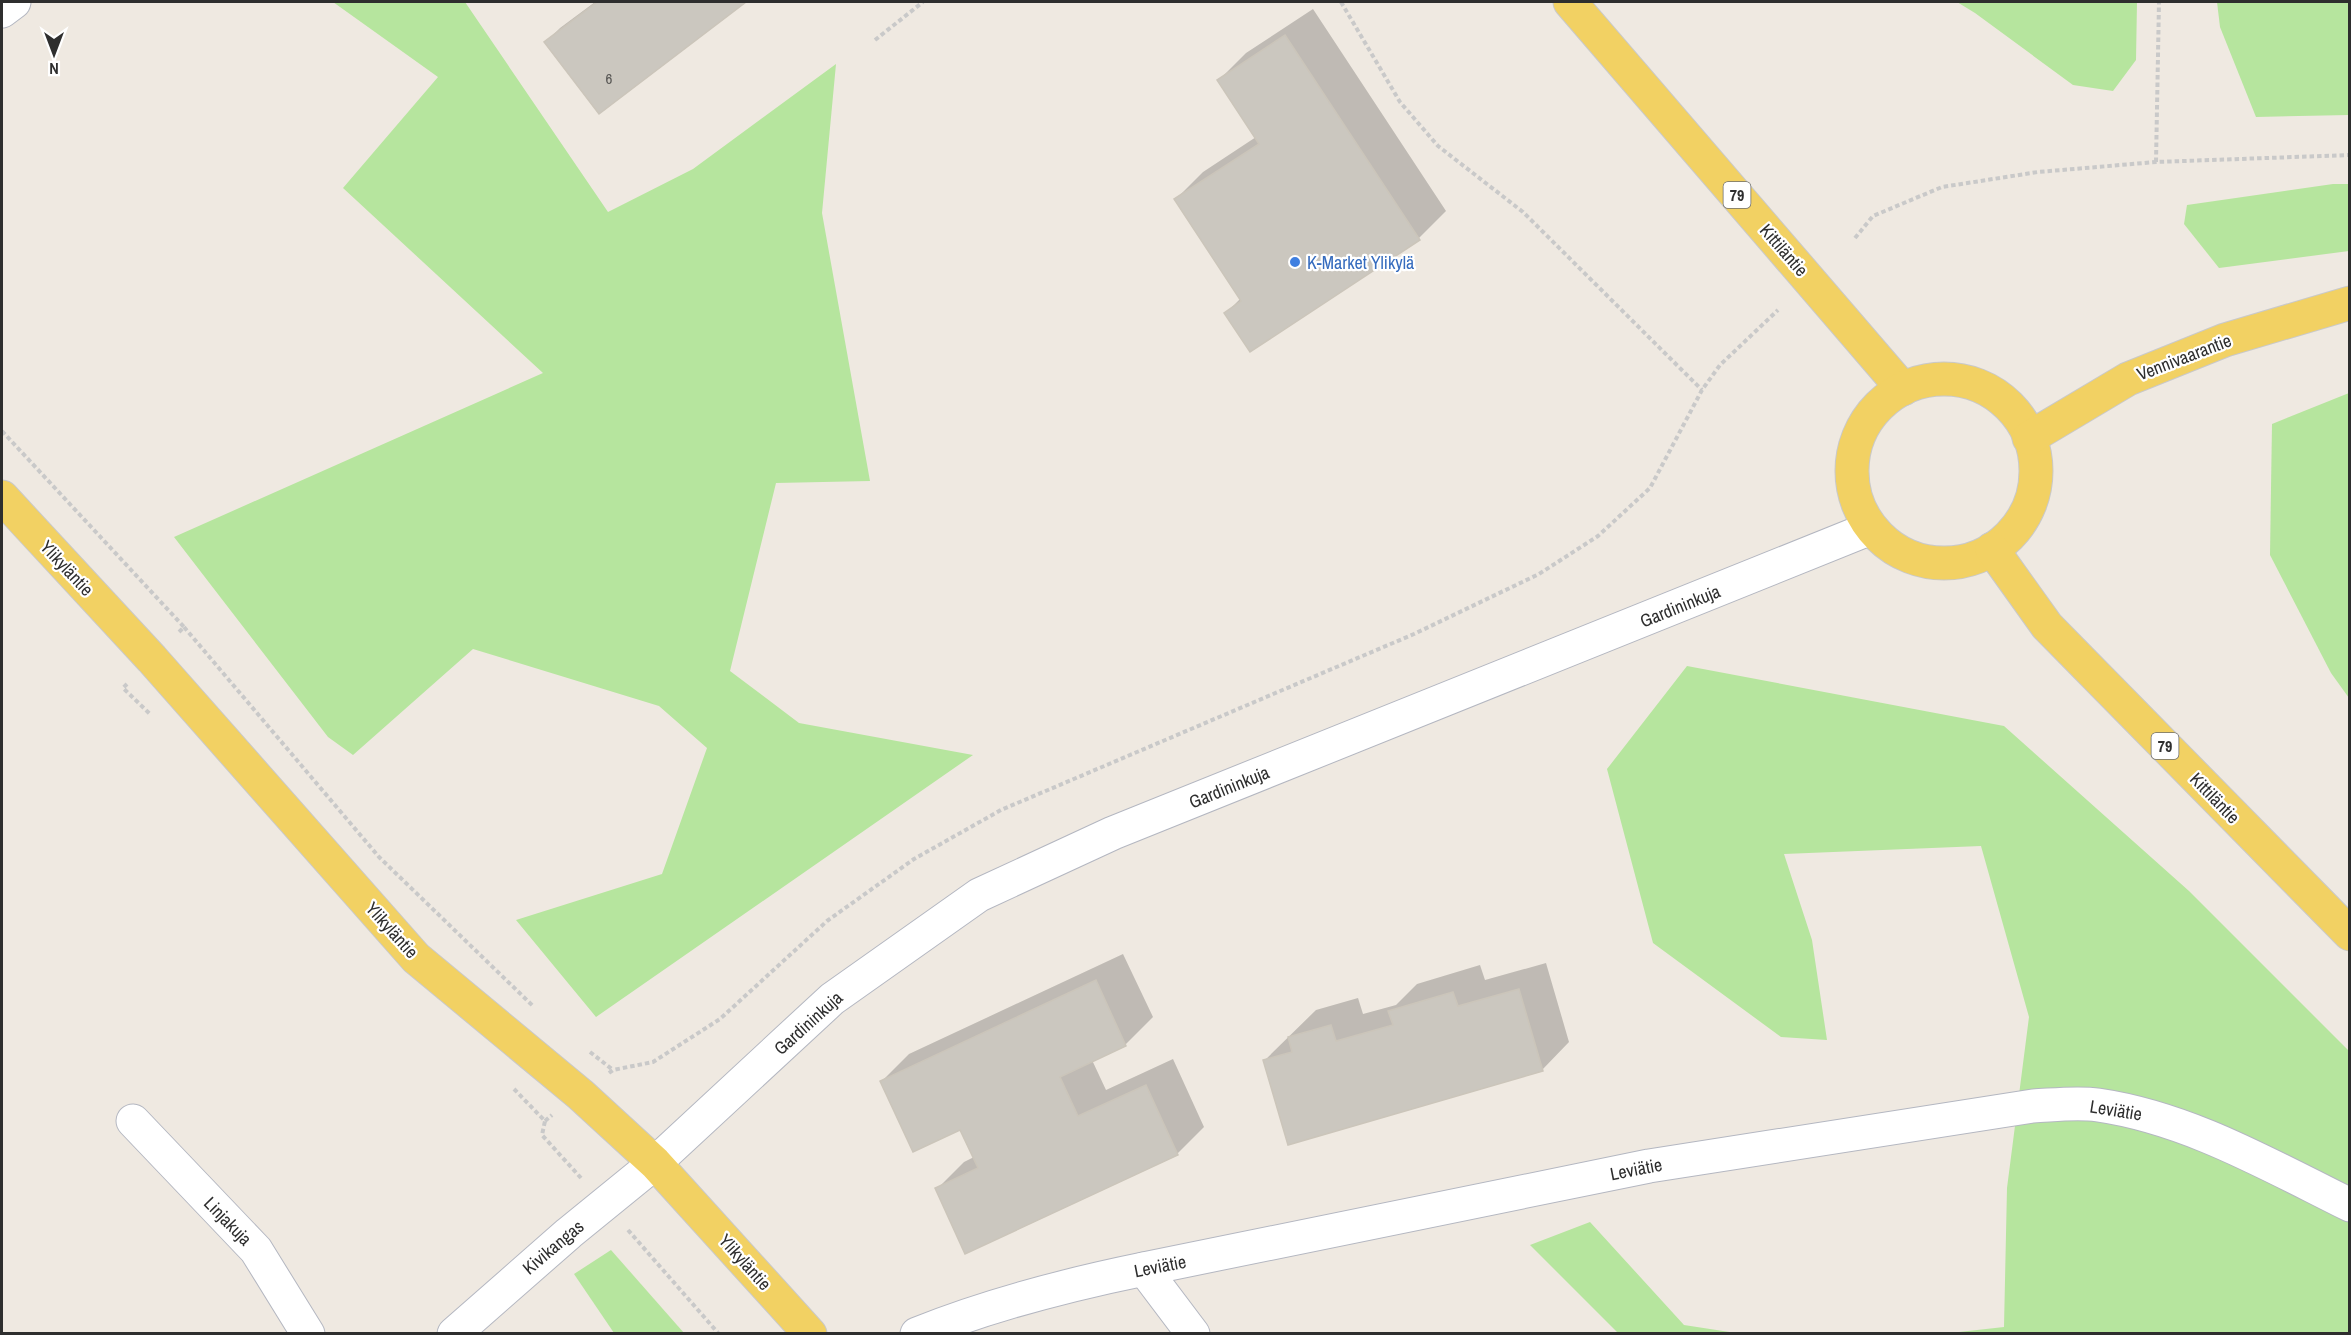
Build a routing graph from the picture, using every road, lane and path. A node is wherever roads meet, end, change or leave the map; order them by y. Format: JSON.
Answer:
{"nodes":[{"id":1,"x":14,"y":2,"type":"edge"},
{"id":2,"x":923,"y":2,"type":"edge"},
{"id":3,"x":1341,"y":2,"type":"edge"},
{"id":4,"x":1570,"y":2,"type":"edge"},
{"id":5,"x":2158,"y":2,"type":"edge"},
{"id":6,"x":2,"y":11,"type":"edge"},
{"id":7,"x":875,"y":40,"type":"dead end"},
{"id":8,"x":2349,"y":155,"type":"edge"},
{"id":9,"x":2156,"y":162,"type":"junction"},
{"id":10,"x":1855,"y":238,"type":"dead end"},
{"id":11,"x":2349,"y":303,"type":"edge"},
{"id":12,"x":1778,"y":310,"type":"dead end"},
{"id":13,"x":1903,"y":388,"type":"junction"},
{"id":14,"x":1702,"y":390,"type":"junction"},
{"id":15,"x":2029,"y":438,"type":"junction"},
{"id":16,"x":2,"y":497,"type":"edge"},
{"id":17,"x":1871,"y":528,"type":"junction"},
{"id":18,"x":1992,"y":549,"type":"junction"},
{"id":19,"x":184,"y":627,"type":"dead end"},
{"id":20,"x":2349,"y":934,"type":"edge"},
{"id":21,"x":539,"y":1011,"type":"dead end"},
{"id":22,"x":585,"y":1048,"type":"dead end"},
{"id":23,"x":613,"y":1070,"type":"junction"},
{"id":24,"x":581,"y":1095,"type":"junction"},
{"id":25,"x":133,"y":1121,"type":"dead end"},
{"id":26,"x":544,"y":1121,"type":"dead end"},
{"id":27,"x":655,"y":1162,"type":"junction"},
{"id":28,"x":2349,"y":1205,"type":"edge"},
{"id":29,"x":1144,"y":1269,"type":"junction"},
{"id":30,"x":308,"y":1334,"type":"edge"},
{"id":31,"x":454,"y":1334,"type":"edge"},
{"id":32,"x":810,"y":1334,"type":"edge"},
{"id":33,"x":917,"y":1334,"type":"edge"},
{"id":34,"x":1193,"y":1334,"type":"edge"}],
"edges":[{"from":1,"to":6,"type":"street"},
{"from":2,"to":7,"type":"path"},
{"from":3,"to":14,"type":"path"},
{"from":4,"to":13,"type":"main road","name":"Kittiläntie","number":"79"},
{"from":5,"to":9,"type":"path"},
{"from":8,"to":9,"type":"path"},
{"from":9,"to":10,"type":"path"},
{"from":11,"to":15,"type":"main road","name":"Vennivaarantie"},
{"from":12,"to":14,"type":"path"},
{"from":13,"to":15,"type":"main road"},
{"from":13,"to":17,"type":"main road"},
{"from":14,"to":23,"type":"path"},
{"from":15,"to":18,"type":"main road"},
{"from":16,"to":24,"type":"main road","name":"Ylikyläntie"},
{"from":17,"to":18,"type":"main road"},
{"from":17,"to":27,"type":"street","name":"Gardininkuja"},
{"from":18,"to":20,"type":"main road","name":"Kittiläntie","number":"79"},
{"from":19,"to":21,"type":"path"},
{"from":22,"to":23,"type":"path"},
{"from":23,"to":24,"type":"path"},
{"from":24,"to":26,"type":"path"},
{"from":24,"to":27,"type":"main road","name":"Ylikyläntie"},
{"from":25,"to":30,"type":"street","name":"Linjakuja"},
{"from":27,"to":31,"type":"street","name":"Kivikangas"},
{"from":27,"to":32,"type":"main road","name":"Ylikyläntie"},
{"from":28,"to":29,"type":"street","name":"Leviätie"},
{"from":29,"to":33,"type":"street","name":"Leviätie"},
{"from":29,"to":34,"type":"street"}]}
